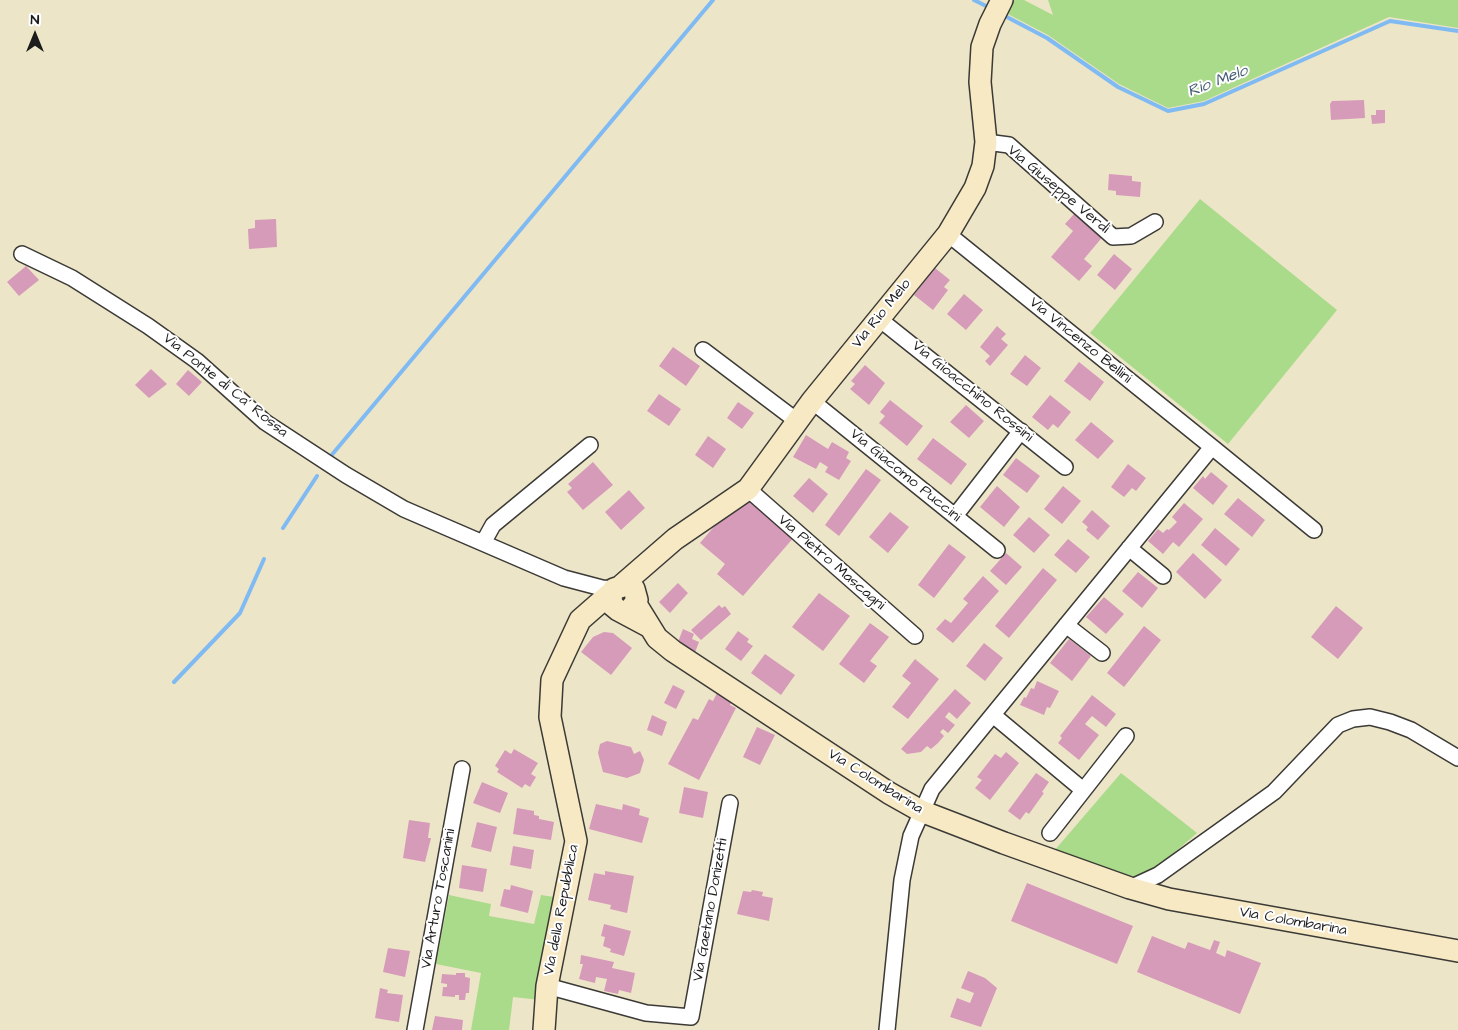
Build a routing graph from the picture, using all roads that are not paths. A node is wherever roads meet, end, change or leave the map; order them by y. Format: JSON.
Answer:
{"nodes":[{"id":1,"x":996,"y":12,"type":"edge"},
{"id":2,"x":986,"y":142,"type":"junction"},
{"id":3,"x":1156,"y":222,"type":"dead end"},
{"id":4,"x":948,"y":234,"type":"junction"},
{"id":5,"x":22,"y":254,"type":"dead end"},
{"id":6,"x":878,"y":318,"type":"junction"},
{"id":7,"x":703,"y":350,"type":"dead end"},
{"id":8,"x":812,"y":402,"type":"junction"},
{"id":9,"x":797,"y":421,"type":"junction"},
{"id":10,"x":1020,"y":431,"type":"junction"},
{"id":11,"x":590,"y":445,"type":"dead end"},
{"id":12,"x":1212,"y":447,"type":"junction"},
{"id":13,"x":1065,"y":467,"type":"dead end"},
{"id":14,"x":748,"y":489,"type":"junction"},
{"id":15,"x":955,"y":516,"type":"junction"},
{"id":16,"x":1314,"y":530,"type":"dead end"},
{"id":17,"x":483,"y":543,"type":"junction"},
{"id":18,"x":1129,"y":548,"type":"junction"},
{"id":19,"x":997,"y":550,"type":"dead end"},
{"id":20,"x":1163,"y":576,"type":"dead end"},
{"id":21,"x":623,"y":598,"type":"junction"},
{"id":22,"x":1066,"y":625,"type":"junction"},
{"id":23,"x":915,"y":636,"type":"dead end"},
{"id":24,"x":1102,"y":653,"type":"dead end"},
{"id":25,"x":993,"y":715,"type":"junction"},
{"id":26,"x":1126,"y":736,"type":"dead end"},
{"id":27,"x":1458,"y":758,"type":"edge"},
{"id":28,"x":462,"y":769,"type":"dead end"},
{"id":29,"x":1083,"y":790,"type":"junction"},
{"id":30,"x":730,"y":803,"type":"dead end"},
{"id":31,"x":921,"y":811,"type":"junction"},
{"id":32,"x":1050,"y":833,"type":"dead end"},
{"id":33,"x":1130,"y":888,"type":"junction"},
{"id":34,"x":1458,"y":951,"type":"edge"},
{"id":35,"x":547,"y":986,"type":"junction"},
{"id":36,"x":415,"y":1030,"type":"edge"},
{"id":37,"x":544,"y":1030,"type":"edge"},
{"id":38,"x":887,"y":1030,"type":"edge"}],
"edges":[{"from":1,"to":2,"type":"street","name":"Via Rio Melo"},
{"from":2,"to":3,"type":"street","name":"Via Giuseppe Verdi"},
{"from":2,"to":4,"type":"street","name":"Via Rio Melo"},
{"from":4,"to":6,"type":"street","name":"Via Rio Melo"},
{"from":4,"to":12,"type":"street","name":"Via Vincenzo Bellini"},
{"from":5,"to":17,"type":"street","name":"Via Ponte di Ca' Rossa"},
{"from":6,"to":8,"type":"street","name":"Via Rio Melo"},
{"from":6,"to":10,"type":"street","name":"Via Gioacchino Rossini"},
{"from":7,"to":9,"type":"street"},
{"from":8,"to":9,"type":"street","name":"Via Rio Melo"},
{"from":8,"to":15,"type":"street","name":"Via Giacomo Puccini"},
{"from":9,"to":14,"type":"street","name":"Via Rio Melo"},
{"from":10,"to":13,"type":"street","name":"Via Gioacchino Rossini"},
{"from":10,"to":15,"type":"street"},
{"from":11,"to":17,"type":"street"},
{"from":12,"to":16,"type":"street","name":"Via Vincenzo Bellini"},
{"from":12,"to":18,"type":"street"},
{"from":14,"to":21,"type":"street","name":"Via Rio Melo"},
{"from":14,"to":23,"type":"street","name":"Via Pietro Mascagni"},
{"from":15,"to":19,"type":"street","name":"Via Giacomo Puccini"},
{"from":17,"to":21,"type":"street","name":"Via Ponte di Ca' Rossa"},
{"from":18,"to":20,"type":"street"},
{"from":18,"to":22,"type":"street"},
{"from":21,"to":31,"type":"street","name":"Via Colombarina"},
{"from":21,"to":35,"type":"street","name":"Via della Repubblica"},
{"from":22,"to":24,"type":"street"},
{"from":22,"to":25,"type":"street"},
{"from":25,"to":29,"type":"street"},
{"from":25,"to":31,"type":"street"},
{"from":26,"to":29,"type":"street"},
{"from":27,"to":33,"type":"street"},
{"from":28,"to":36,"type":"street","name":"Via Arturo Toscanini"},
{"from":29,"to":32,"type":"street"},
{"from":30,"to":35,"type":"street","name":"Via Gaetano Donizetti"},
{"from":31,"to":33,"type":"street","name":"Via Colombarina"},
{"from":31,"to":38,"type":"street"},
{"from":33,"to":34,"type":"street","name":"Via Colombarina"},
{"from":35,"to":37,"type":"street","name":"Via della Repubblica"}]}
